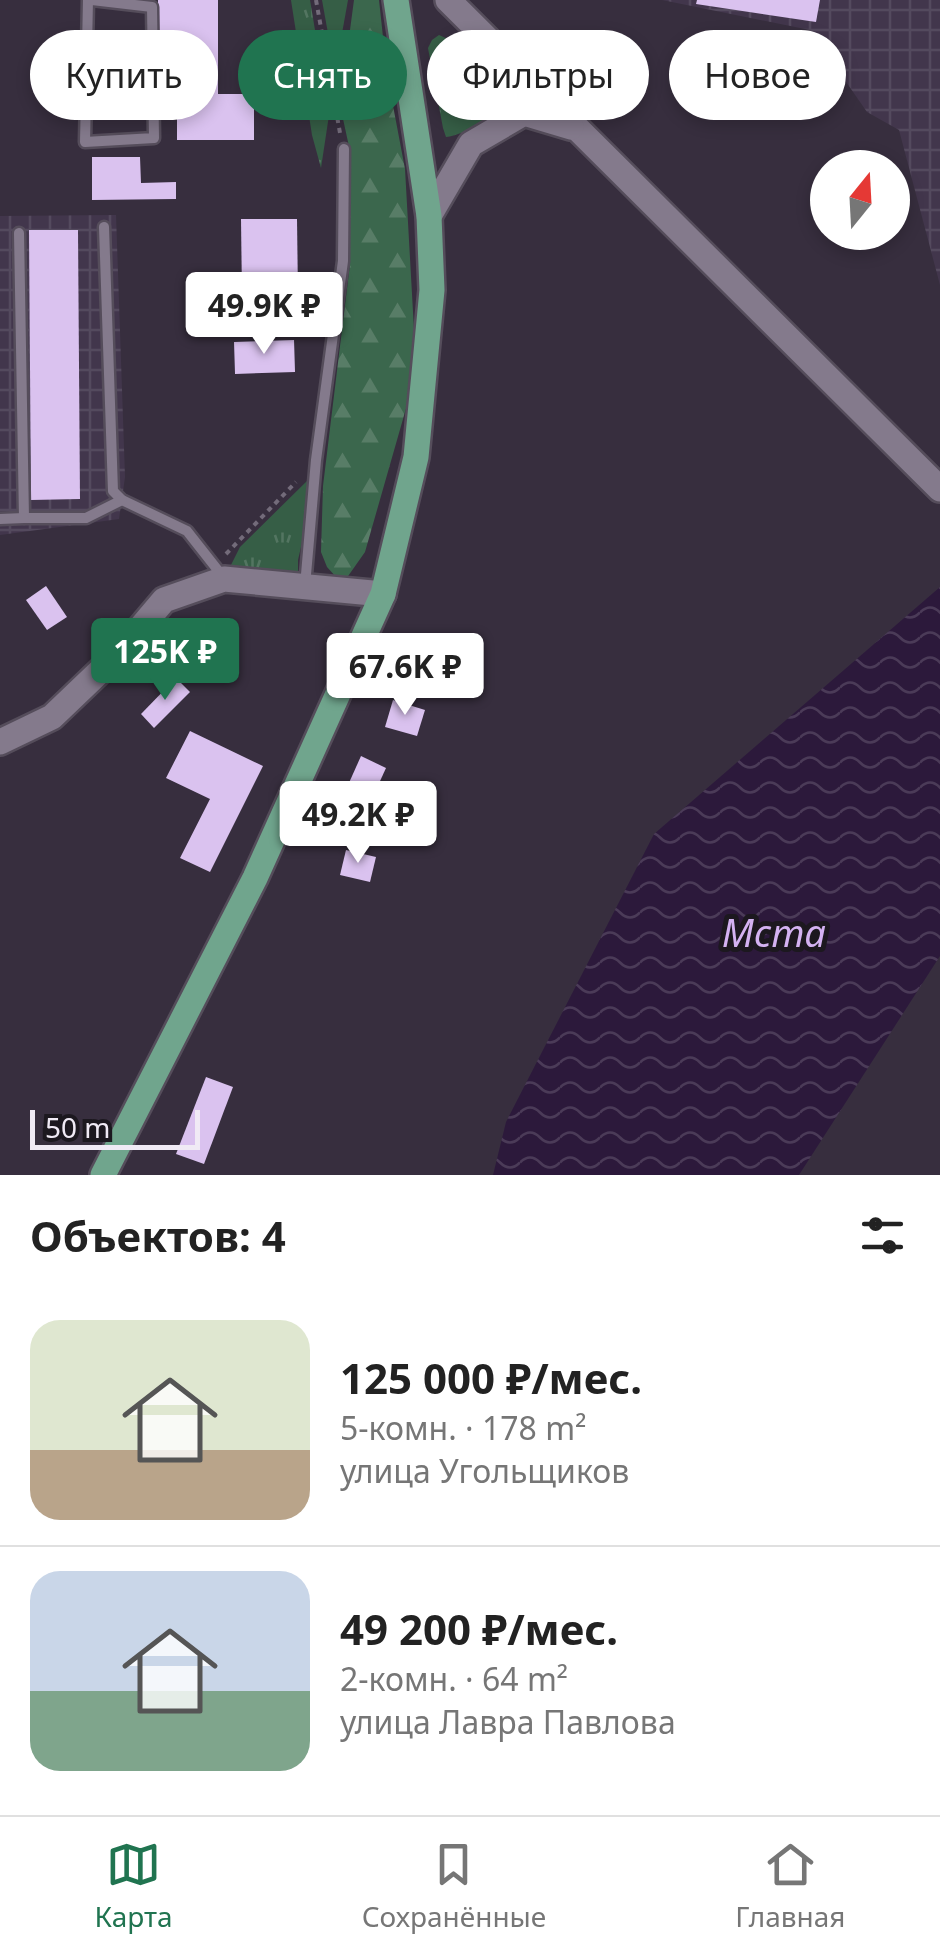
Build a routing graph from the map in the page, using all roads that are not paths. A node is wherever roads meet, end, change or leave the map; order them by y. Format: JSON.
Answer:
{"nodes":[{"id":1,"x":90,"y":0,"type":"edge"},
{"id":2,"x":396,"y":0,"type":"edge"},
{"id":3,"x":448,"y":0,"type":"edge"},
{"id":4,"x":578,"y":129,"type":"junction"},
{"id":5,"x":344,"y":149,"type":"road end"},
{"id":6,"x":429,"y":216,"type":"junction"},
{"id":7,"x":104,"y":227,"type":"dead end"},
{"id":8,"x":18,"y":233,"type":"dead end"},
{"id":9,"x":940,"y":489,"type":"edge"},
{"id":10,"x":122,"y":500,"type":"junction"},
{"id":11,"x":24,"y":518,"type":"junction"},
{"id":12,"x":0,"y":519,"type":"edge"},
{"id":13,"x":224,"y":579,"type":"junction"},
{"id":14,"x":305,"y":588,"type":"junction"},
{"id":15,"x":382,"y":594,"type":"junction"},
{"id":16,"x":0,"y":742,"type":"edge"},
{"id":17,"x":103,"y":1175,"type":"edge"}],
"edges":[{"from":1,"to":1,"type":"lane"},
{"from":2,"to":6,"type":"main road"},
{"from":3,"to":4,"type":"main road"},
{"from":4,"to":6,"type":"main road"},
{"from":4,"to":9,"type":"main road"},
{"from":5,"to":14,"type":"lane"},
{"from":6,"to":15,"type":"main road"},
{"from":7,"to":10,"type":"lane"},
{"from":8,"to":11,"type":"lane"},
{"from":10,"to":11,"type":"lane"},
{"from":10,"to":13,"type":"lane"},
{"from":11,"to":12,"type":"lane"},
{"from":13,"to":14,"type":"main road"},
{"from":13,"to":16,"type":"main road"},
{"from":14,"to":15,"type":"main road"},
{"from":15,"to":17,"type":"main road"}]}
